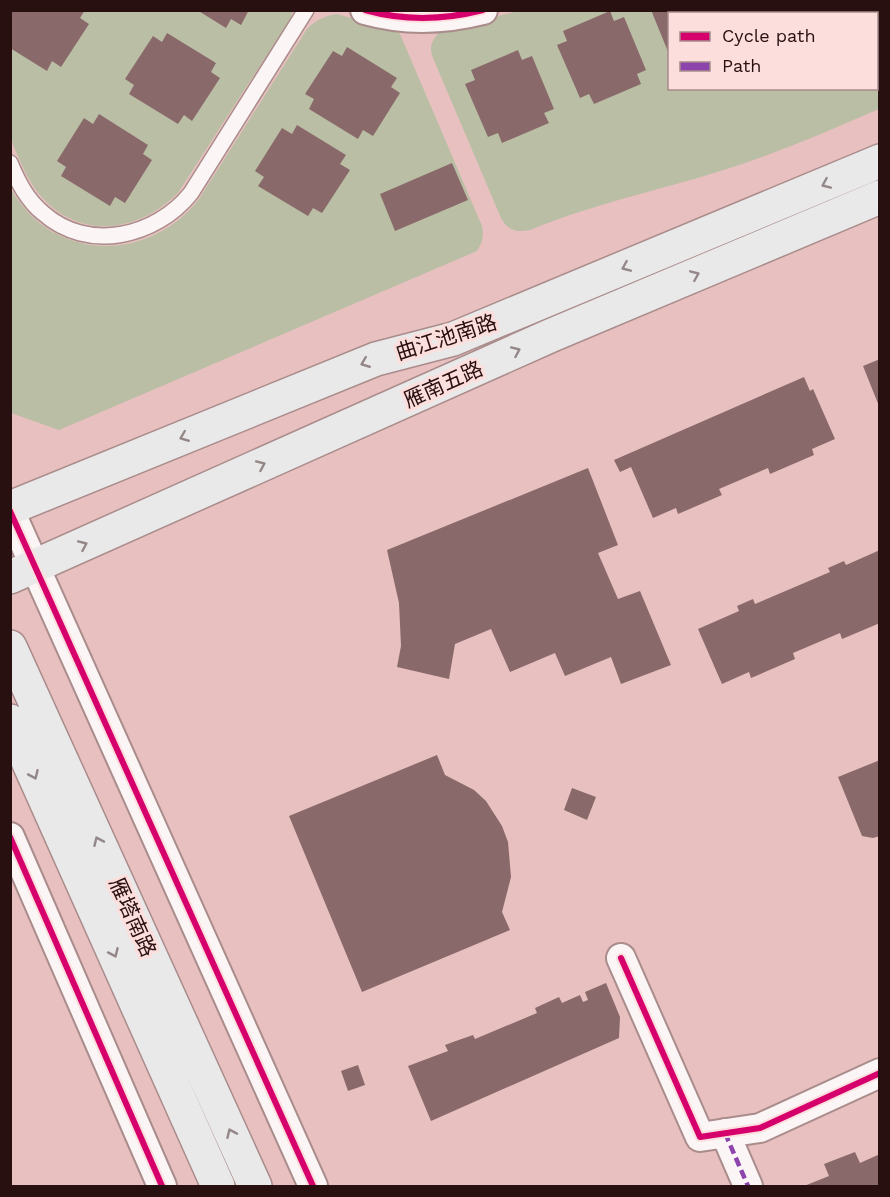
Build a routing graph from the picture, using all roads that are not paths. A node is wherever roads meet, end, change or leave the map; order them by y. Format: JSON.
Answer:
{"nodes":[{"id":1,"x":306,"y":10,"type":"edge"},
{"id":2,"x":365,"y":10,"type":"edge"},
{"id":3,"x":483,"y":10,"type":"edge"},
{"id":4,"x":879,"y":161,"type":"edge"},
{"id":5,"x":10,"y":163,"type":"edge"},
{"id":6,"x":879,"y":197,"type":"edge"},
{"id":7,"x":10,"y":509,"type":"edge"},
{"id":8,"x":23,"y":572,"type":"edge"},
{"id":9,"x":10,"y":647,"type":"edge"},
{"id":10,"x":10,"y":721,"type":"edge"},
{"id":11,"x":10,"y":837,"type":"edge"},
{"id":12,"x":621,"y":958,"type":"dead end"},
{"id":13,"x":879,"y":1073,"type":"edge"},
{"id":14,"x":725,"y":1133,"type":"junction"},
{"id":15,"x":162,"y":1186,"type":"edge"},
{"id":16,"x":218,"y":1186,"type":"edge"},
{"id":17,"x":255,"y":1186,"type":"edge"},
{"id":18,"x":313,"y":1186,"type":"edge"},
{"id":19,"x":748,"y":1186,"type":"edge"}],
"edges":[{"from":1,"to":5,"type":"lane"},
{"from":2,"to":3,"type":"street"},
{"from":4,"to":7,"type":"main road","name":"曲江池南路","one_way":true},
{"from":8,"to":6,"type":"main road","name":"雁南五路","one_way":true},
{"from":7,"to":8,"type":"street"},
{"from":8,"to":18,"type":"street"},
{"from":17,"to":9,"type":"main road","name":"雁塔南路","one_way":true},
{"from":10,"to":16,"type":"main road","name":"雁塔南路","one_way":true},
{"from":11,"to":15,"type":"street"},
{"from":12,"to":14,"type":"street"},
{"from":13,"to":14,"type":"street"},
{"from":14,"to":19,"type":"street"}]}
